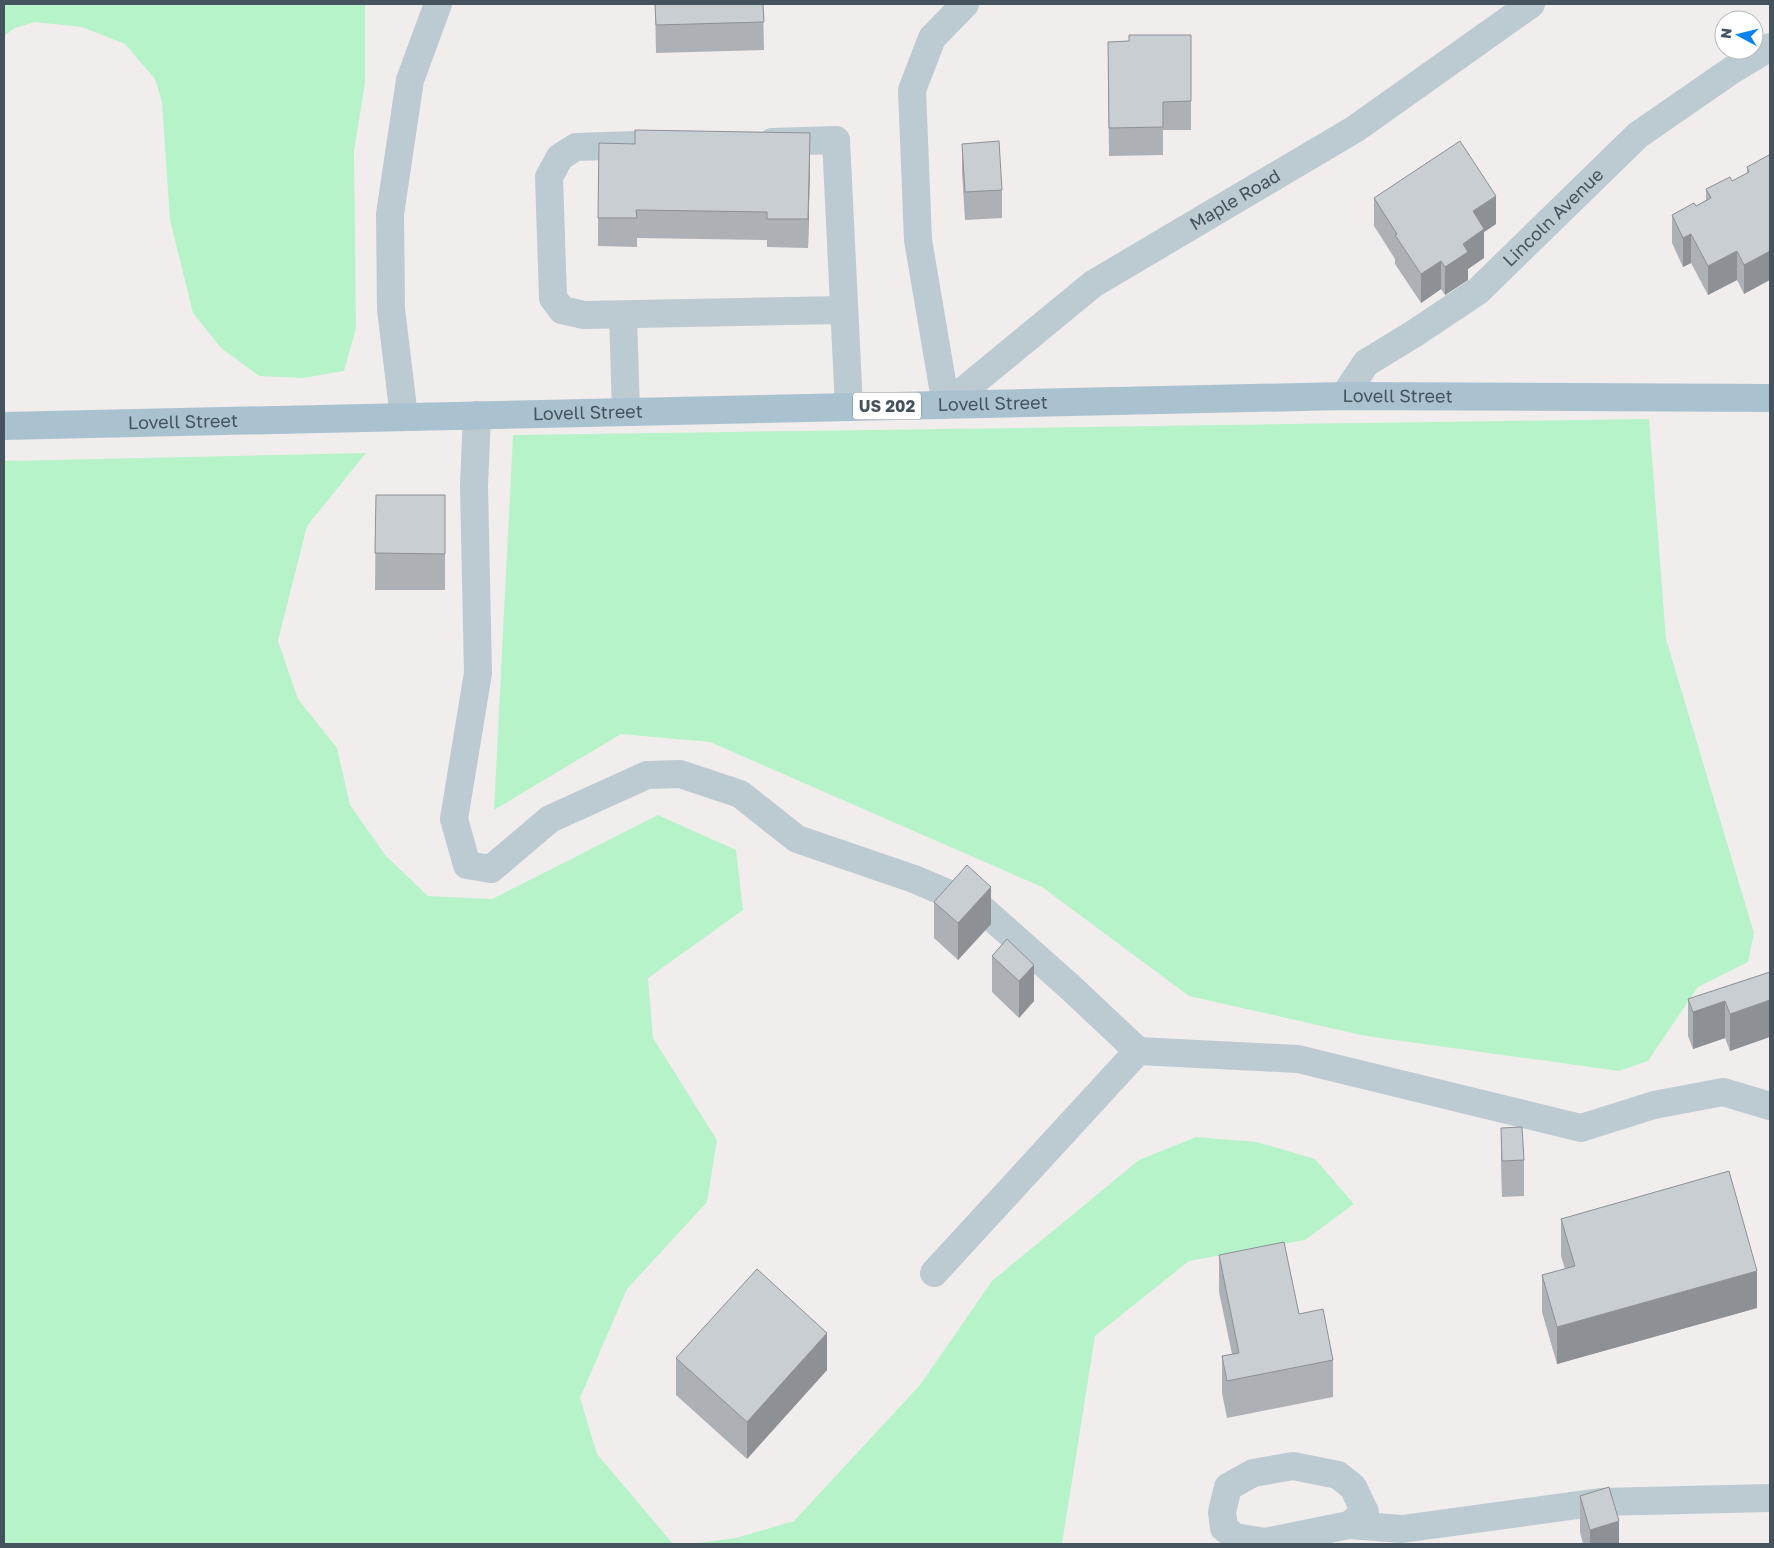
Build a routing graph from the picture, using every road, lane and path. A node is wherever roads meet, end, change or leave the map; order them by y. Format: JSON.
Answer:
{"nodes":[{"id":1,"x":438,"y":4,"type":"edge"},
{"id":2,"x":965,"y":4,"type":"edge"},
{"id":3,"x":1531,"y":4,"type":"edge"},
{"id":4,"x":1770,"y":47,"type":"edge"},
{"id":5,"x":746,"y":142,"type":"edge"},
{"id":6,"x":656,"y":145,"type":"edge"},
{"id":7,"x":843,"y":310,"type":"junction"},
{"id":8,"x":623,"y":315,"type":"junction"},
{"id":9,"x":1344,"y":396,"type":"junction"},
{"id":10,"x":1770,"y":398,"type":"edge"},
{"id":11,"x":946,"y":405,"type":"junction"},
{"id":12,"x":849,"y":407,"type":"junction"},
{"id":13,"x":626,"y":412,"type":"junction"},
{"id":14,"x":477,"y":415,"type":"junction"},
{"id":15,"x":404,"y":417,"type":"junction"},
{"id":16,"x":4,"y":426,"type":"edge"},
{"id":17,"x":1138,"y":1051,"type":"junction"},
{"id":18,"x":1770,"y":1106,"type":"edge"},
{"id":19,"x":934,"y":1273,"type":"dead end"},
{"id":20,"x":1770,"y":1498,"type":"edge"},
{"id":21,"x":1349,"y":1525,"type":"junction"}],
"edges":[{"from":1,"to":15,"type":"street"},
{"from":2,"to":11,"type":"street"},
{"from":3,"to":11,"type":"street","name":"Maple Road"},
{"from":4,"to":9,"type":"street","name":"Lincoln Avenue"},
{"from":5,"to":7,"type":"street"},
{"from":6,"to":8,"type":"street"},
{"from":7,"to":8,"type":"street"},
{"from":7,"to":12,"type":"street"},
{"from":8,"to":13,"type":"street"},
{"from":9,"to":10,"type":"main road","name":"Lovell Street","number":"US 202"},
{"from":9,"to":11,"type":"main road","name":"Lovell Street","number":"US 202"},
{"from":11,"to":12,"type":"main road","name":"Lovell Street","number":"US 202"},
{"from":12,"to":13,"type":"main road","name":"Lovell Street","number":"US 202"},
{"from":13,"to":14,"type":"main road","name":"Lovell Street","number":"US 202"},
{"from":14,"to":15,"type":"main road","name":"Lovell Street","number":"US 202"},
{"from":14,"to":17,"type":"street"},
{"from":15,"to":16,"type":"main road","name":"Lovell Street","number":"US 202"},
{"from":17,"to":18,"type":"street"},
{"from":17,"to":19,"type":"street"},
{"from":20,"to":21,"type":"street"},
{"from":21,"to":21,"type":"street"}]}
